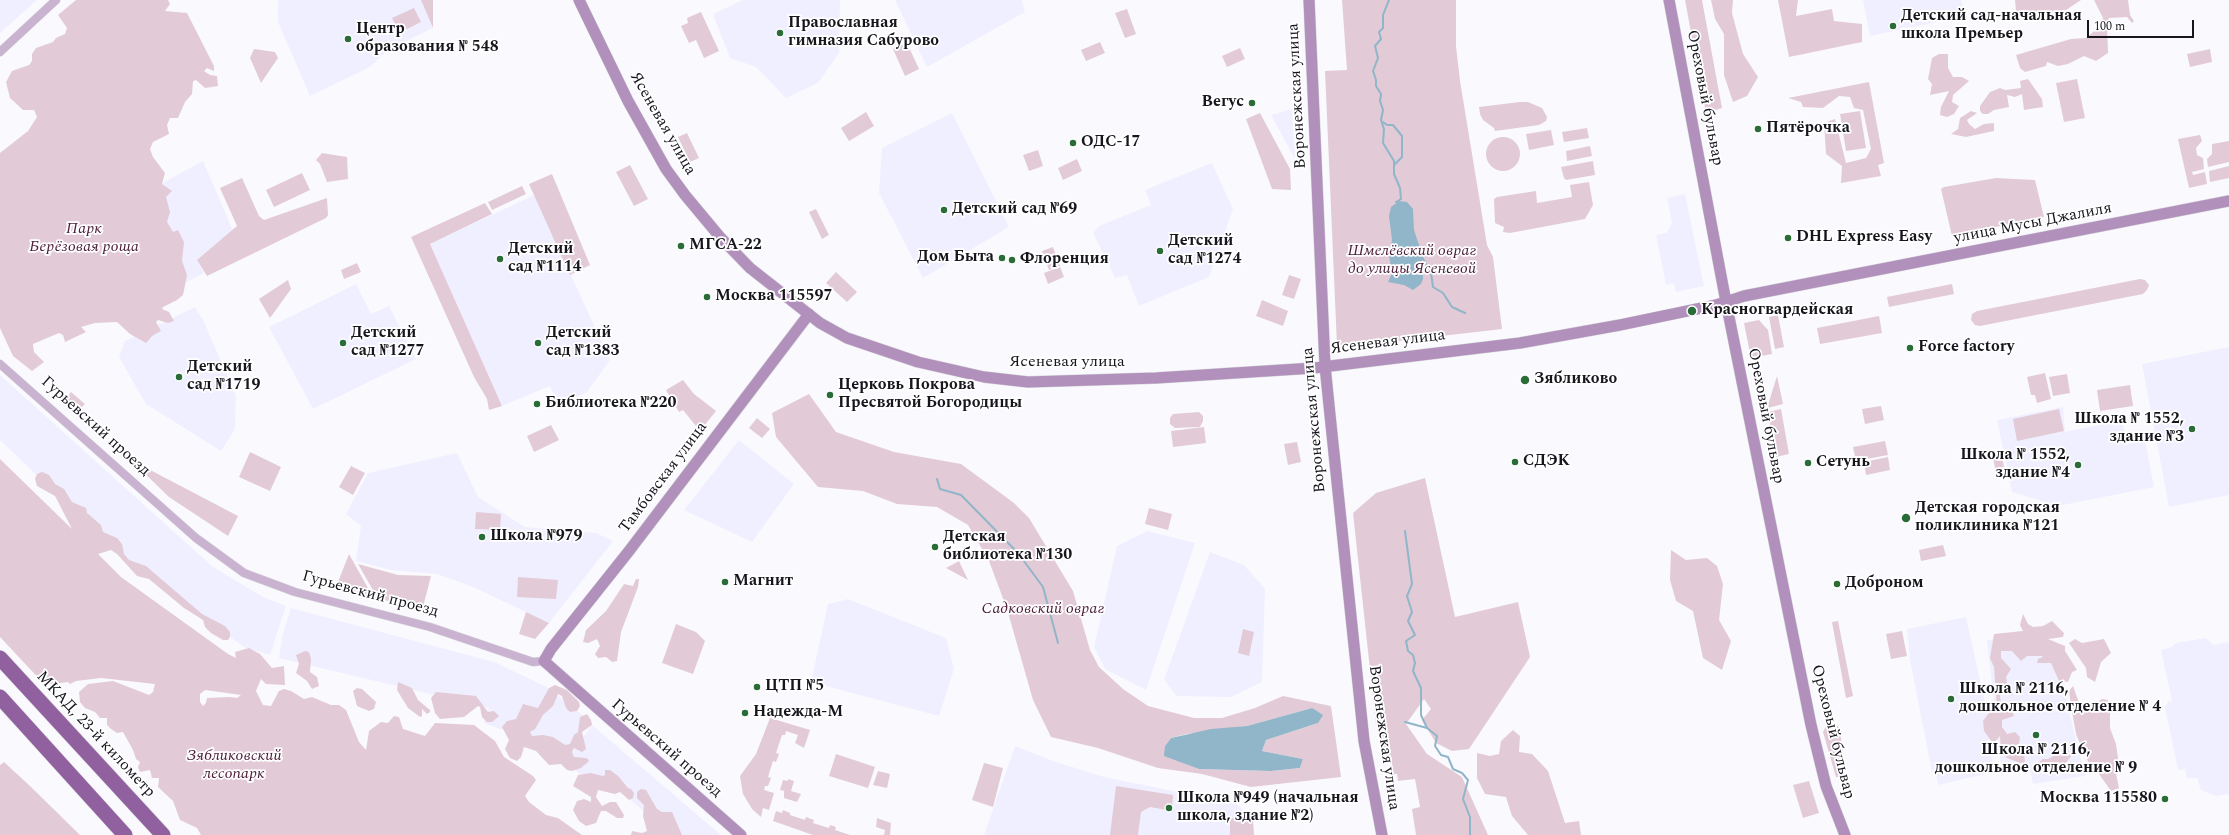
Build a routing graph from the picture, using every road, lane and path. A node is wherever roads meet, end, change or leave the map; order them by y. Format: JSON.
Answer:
{"nodes":[{"id":1,"x":56,"y":0,"type":"edge"},
{"id":2,"x":579,"y":0,"type":"edge"},
{"id":3,"x":1309,"y":0,"type":"edge"},
{"id":4,"x":1669,"y":0,"type":"edge"},
{"id":5,"x":0,"y":52,"type":"edge"},
{"id":6,"x":2229,"y":201,"type":"edge"},
{"id":7,"x":1726,"y":302,"type":"junction"},
{"id":8,"x":809,"y":314,"type":"junction"},
{"id":9,"x":0,"y":364,"type":"edge"},
{"id":10,"x":1325,"y":366,"type":"junction"},
{"id":11,"x":0,"y":658,"type":"edge"},
{"id":12,"x":544,"y":661,"type":"junction"},
{"id":13,"x":0,"y":697,"type":"edge"},
{"id":14,"x":125,"y":835,"type":"edge"},
{"id":15,"x":163,"y":835,"type":"edge"},
{"id":16,"x":741,"y":835,"type":"edge"},
{"id":17,"x":1382,"y":835,"type":"edge"},
{"id":18,"x":1845,"y":835,"type":"edge"}],
"edges":[{"from":1,"to":5,"type":"street"},
{"from":2,"to":8,"type":"main road","name":"Ясеневая улица"},
{"from":3,"to":10,"type":"main road","name":"Воронежская улица"},
{"from":4,"to":7,"type":"main road","name":"Ореховый бульвар"},
{"from":6,"to":7,"type":"main road","name":"улица Мусы Джалиля"},
{"from":7,"to":10,"type":"main road","name":"Ясеневая улица"},
{"from":7,"to":18,"type":"main road","name":"Ореховый бульвар"},
{"from":8,"to":10,"type":"main road","name":"Ясеневая улица"},
{"from":8,"to":12,"type":"main road","name":"Тамбовская улица"},
{"from":9,"to":12,"type":"street","name":"Гурьевский проезд"},
{"from":10,"to":17,"type":"main road","name":"Воронежская улица"},
{"from":11,"to":15,"type":"highway","name":"МКАД, 23-й километр"},
{"from":12,"to":16,"type":"main road","name":"Гурьевский проезд"},
{"from":13,"to":14,"type":"highway"}]}
